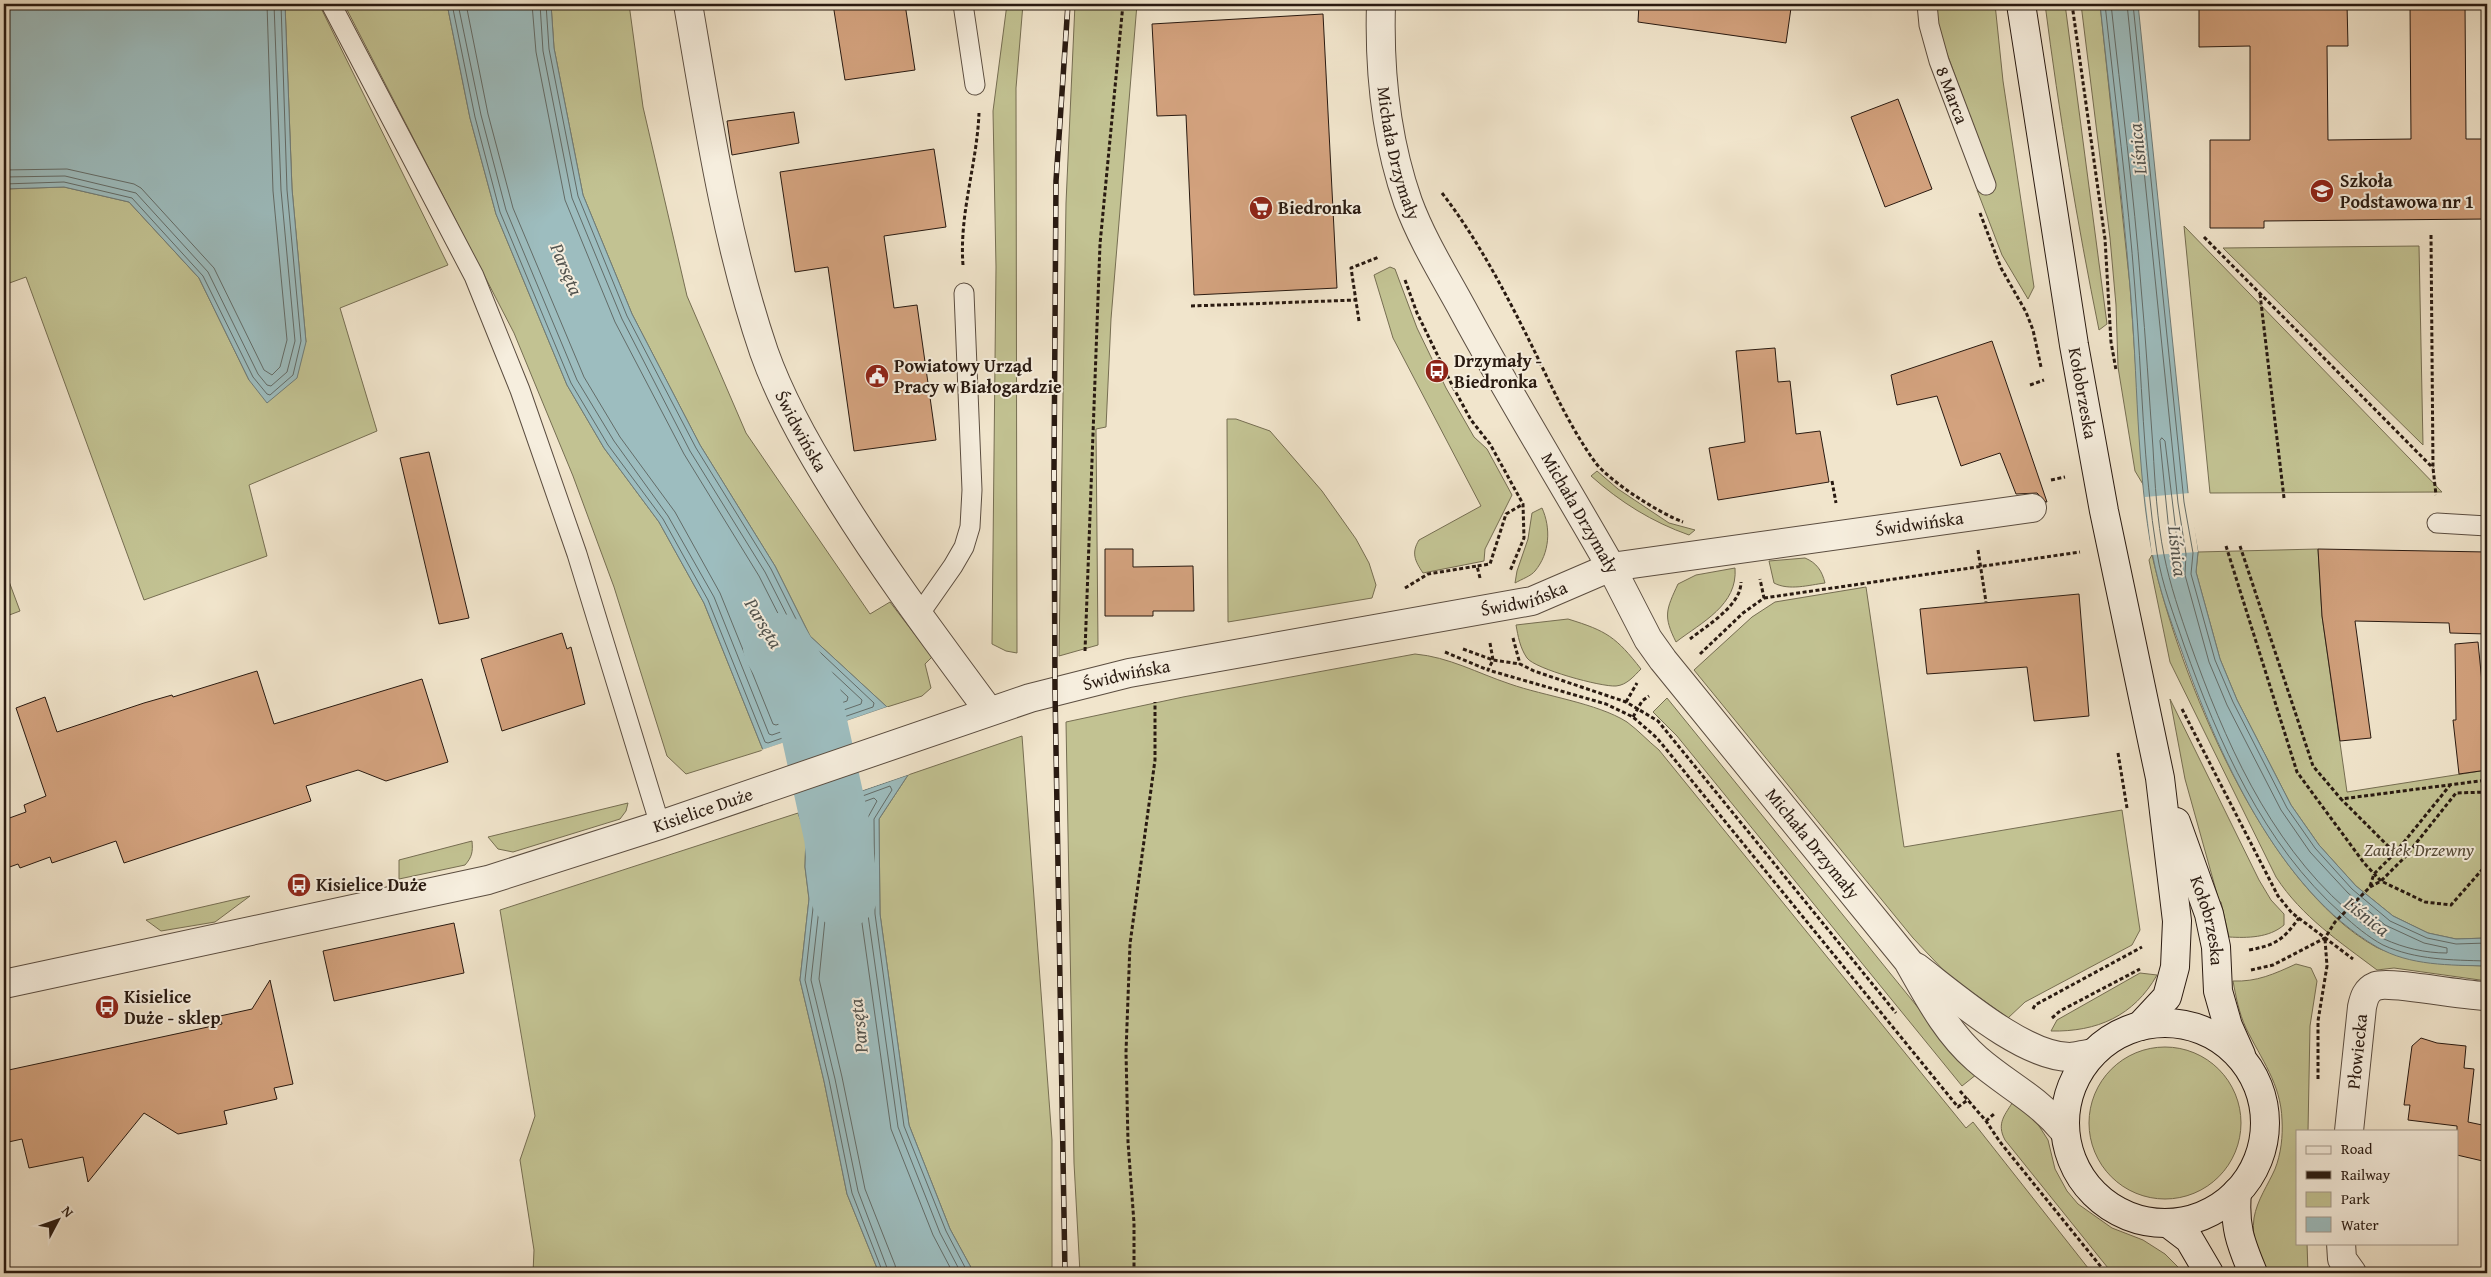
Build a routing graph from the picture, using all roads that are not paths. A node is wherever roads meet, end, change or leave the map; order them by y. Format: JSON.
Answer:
{"nodes":[{"id":1,"x":331,"y":4,"type":"edge"},
{"id":2,"x":688,"y":4,"type":"edge"},
{"id":3,"x":963,"y":4,"type":"edge"},
{"id":4,"x":1381,"y":4,"type":"edge"},
{"id":5,"x":1927,"y":4,"type":"edge"},
{"id":6,"x":2021,"y":4,"type":"edge"},
{"id":7,"x":975,"y":85,"type":"road end"},
{"id":8,"x":1986,"y":185,"type":"dead end"},
{"id":9,"x":964,"y":293,"type":"road end"},
{"id":10,"x":2032,"y":508,"type":"dead end"},
{"id":11,"x":2437,"y":524,"type":"road end"},
{"id":12,"x":2487,"y":526,"type":"edge"},
{"id":13,"x":1611,"y":567,"type":"junction"},
{"id":14,"x":918,"y":616,"type":"junction"},
{"id":15,"x":989,"y":711,"type":"junction"},
{"id":16,"x":2160,"y":778,"type":"junction"},
{"id":17,"x":660,"y":825,"type":"junction"},
{"id":18,"x":1908,"y":961,"type":"junction"},
{"id":19,"x":4,"y":984,"type":"edge"},
{"id":20,"x":2487,"y":996,"type":"edge"},
{"id":21,"x":2140,"y":1026,"type":"junction"},
{"id":22,"x":2094,"y":1053,"type":"junction"},
{"id":23,"x":2246,"y":1064,"type":"junction"},
{"id":24,"x":2349,"y":1130,"type":"edge"},
{"id":25,"x":2065,"y":1132,"type":"junction"},
{"id":26,"x":2238,"y":1192,"type":"junction"},
{"id":27,"x":2168,"y":1223,"type":"junction"},
{"id":28,"x":2340,"y":1244,"type":"edge"},
{"id":29,"x":2210,"y":1273,"type":"edge"},
{"id":30,"x":2253,"y":1273,"type":"edge"},
{"id":31,"x":2352,"y":1273,"type":"edge"}],
"edges":[{"from":1,"to":17,"type":"lane"},
{"from":2,"to":14,"type":"street","name":"Świdwińska"},
{"from":3,"to":7,"type":"lane"},
{"from":4,"to":13,"type":"street","name":"Michała Drzymały"},
{"from":5,"to":8,"type":"lane","name":"8 Marca"},
{"from":6,"to":16,"type":"street","name":"Kołobrzeska"},
{"from":9,"to":14,"type":"lane"},
{"from":10,"to":13,"type":"street","name":"Świdwińska"},
{"from":11,"to":12,"type":"lane"},
{"from":13,"to":15,"type":"street","name":"Świdwińska"},
{"from":13,"to":18,"type":"street","name":"Michała Drzymały"},
{"from":14,"to":15,"type":"street","name":"Świdwińska"},
{"from":15,"to":17,"type":"street","name":"Kisielice Duże"},
{"from":16,"to":21,"type":"street","name":"Kołobrzeska"},
{"from":16,"to":23,"type":"street","name":"Kołobrzeska"},
{"from":17,"to":19,"type":"street","name":"Kisielice Duże"},
{"from":18,"to":22,"type":"street","name":"Michała Drzymały"},
{"from":18,"to":25,"type":"street","name":"Michała Drzymały"},
{"from":20,"to":24,"type":"street","name":"Płowiecka"},
{"from":21,"to":22,"type":"street"},
{"from":21,"to":23,"type":"street"},
{"from":22,"to":25,"type":"street"},
{"from":23,"to":26,"type":"street","name":"Kołobrzeska"},
{"from":25,"to":27,"type":"street"},
{"from":26,"to":27,"type":"street"},
{"from":26,"to":30,"type":"street"},
{"from":27,"to":29,"type":"street"},
{"from":28,"to":31,"type":"street"}]}
